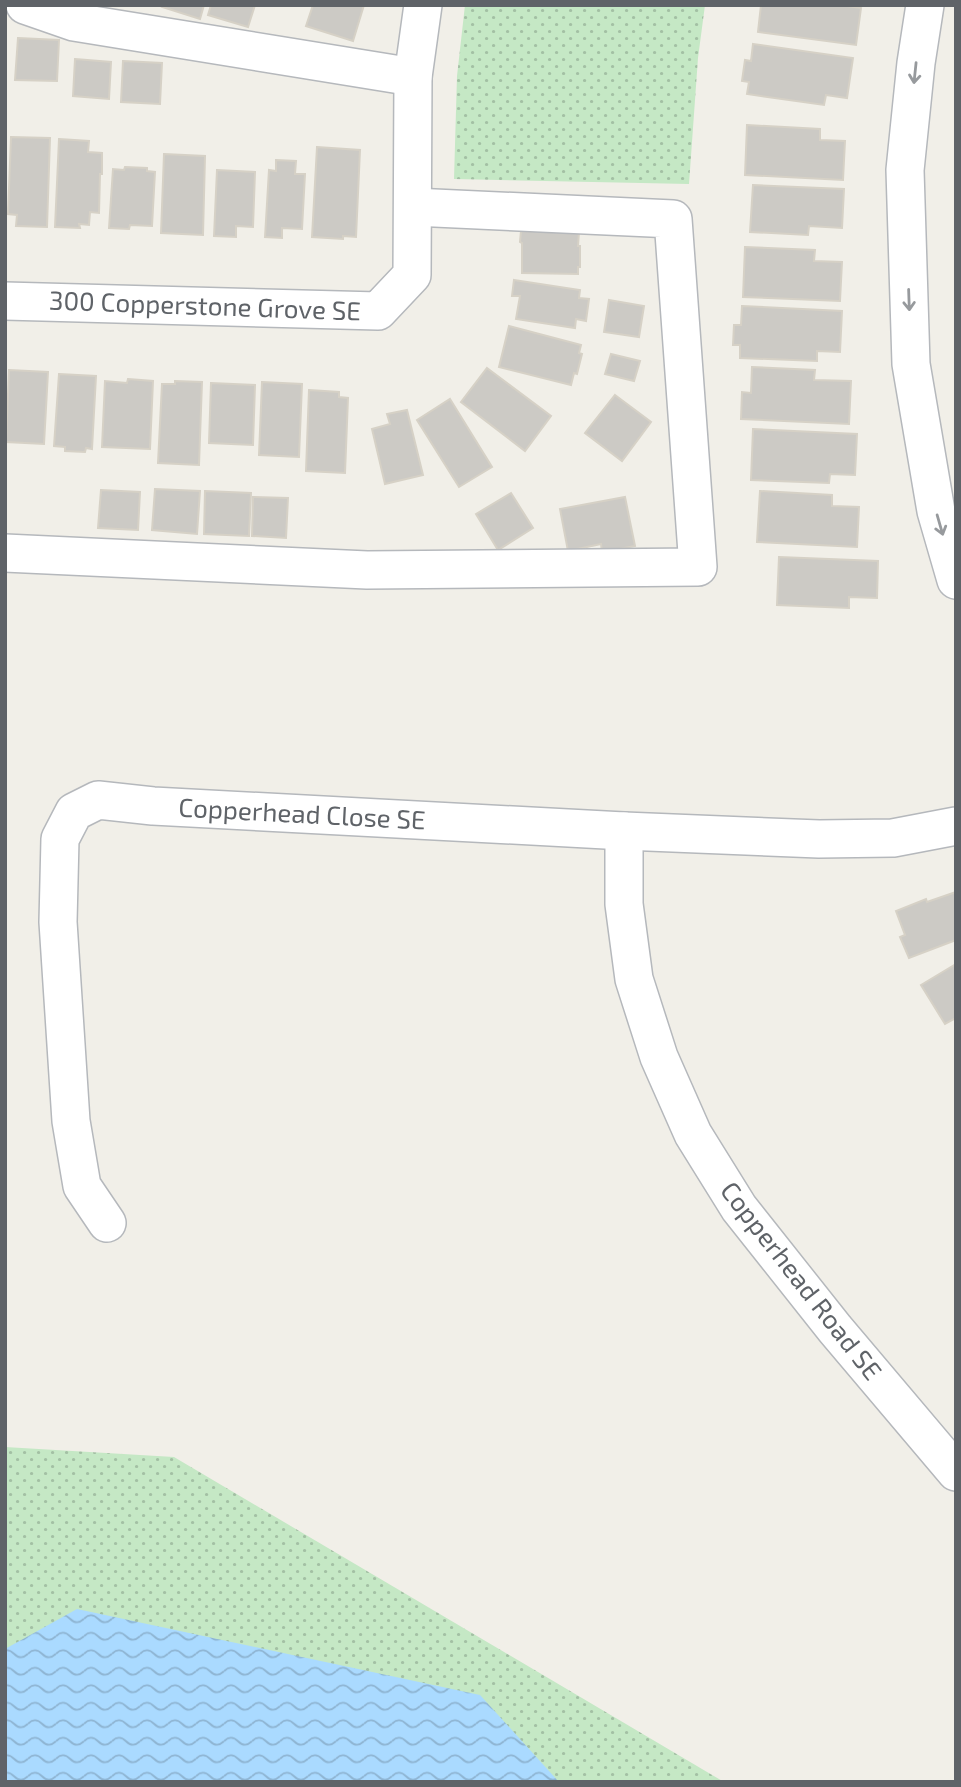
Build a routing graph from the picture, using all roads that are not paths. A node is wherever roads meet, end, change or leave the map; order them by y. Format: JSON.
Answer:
{"nodes":[{"id":1,"x":25,"y":5,"type":"edge"},
{"id":2,"x":423,"y":5,"type":"edge"},
{"id":3,"x":925,"y":5,"type":"edge"},
{"id":4,"x":413,"y":77,"type":"junction"},
{"id":5,"x":413,"y":207,"type":"junction"},
{"id":6,"x":5,"y":301,"type":"edge"},
{"id":7,"x":5,"y":553,"type":"edge"},
{"id":8,"x":956,"y":580,"type":"edge"},
{"id":9,"x":956,"y":826,"type":"edge"},
{"id":10,"x":624,"y":831,"type":"junction"},
{"id":11,"x":107,"y":1223,"type":"dead end"},
{"id":12,"x":956,"y":1472,"type":"edge"}],
"edges":[{"from":1,"to":4,"type":"street"},
{"from":2,"to":4,"type":"street","name":"300 Copperstone Grove SE"},
{"from":3,"to":8,"type":"street","one_way":true},
{"from":4,"to":5,"type":"street","name":"300 Copperstone Grove SE"},
{"from":5,"to":6,"type":"street","name":"300 Copperstone Grove SE"},
{"from":5,"to":7,"type":"street"},
{"from":9,"to":10,"type":"street","name":"Copperhead Close SE"},
{"from":10,"to":11,"type":"street","name":"Copperhead Close SE"},
{"from":10,"to":12,"type":"street","name":"Copperhead Road SE"}]}
